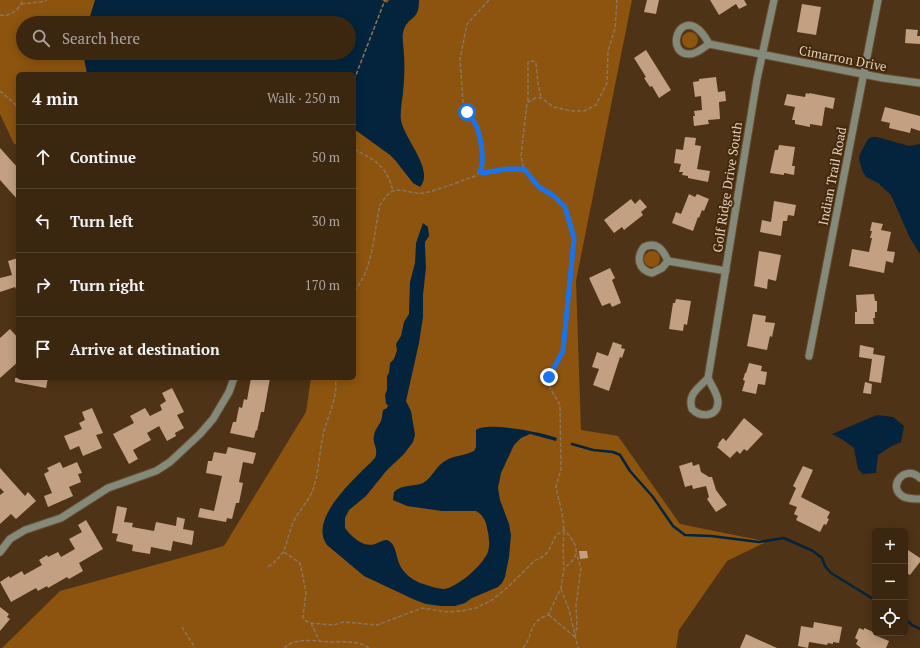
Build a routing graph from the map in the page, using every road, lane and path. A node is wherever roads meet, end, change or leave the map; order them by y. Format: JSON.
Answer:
{"nodes":[{"id":1,"x":22,"y":0,"type":"edge"},
{"id":2,"x":47,"y":0,"type":"edge"},
{"id":3,"x":385,"y":0,"type":"edge"},
{"id":4,"x":489,"y":0,"type":"edge"},
{"id":5,"x":617,"y":0,"type":"edge"},
{"id":6,"x":774,"y":0,"type":"edge"},
{"id":7,"x":878,"y":0,"type":"edge"},
{"id":8,"x":21,"y":4,"type":"junction"},
{"id":9,"x":0,"y":14,"type":"edge"},
{"id":10,"x":709,"y":44,"type":"junction"},
{"id":11,"x":762,"y":54,"type":"junction"},
{"id":12,"x":864,"y":74,"type":"junction"},
{"id":13,"x":356,"y":75,"type":"edge"},
{"id":14,"x":920,"y":82,"type":"edge"},
{"id":15,"x":0,"y":92,"type":"edge"},
{"id":16,"x":541,"y":98,"type":"junction"},
{"id":17,"x":528,"y":101,"type":"junction"},
{"id":18,"x":16,"y":106,"type":"edge"},
{"id":19,"x":356,"y":150,"type":"edge"},
{"id":20,"x":524,"y":169,"type":"junction"},
{"id":21,"x":480,"y":172,"type":"junction"},
{"id":22,"x":393,"y":192,"type":"junction"},
{"id":23,"x":668,"y":261,"type":"junction"},
{"id":24,"x":726,"y":271,"type":"junction"},
{"id":25,"x":356,"y":289,"type":"edge"},
{"id":26,"x":809,"y":356,"type":"dead end"},
{"id":27,"x":708,"y":378,"type":"junction"},
{"id":28,"x":233,"y":380,"type":"edge"},
{"id":29,"x":335,"y":380,"type":"edge"},
{"id":30,"x":920,"y":478,"type":"edge"},
{"id":31,"x":920,"y":499,"type":"edge"},
{"id":32,"x":564,"y":530,"type":"junction"},
{"id":33,"x":1,"y":547,"type":"edge"},
{"id":34,"x":284,"y":552,"type":"junction"},
{"id":35,"x":576,"y":553,"type":"junction"},
{"id":36,"x":268,"y":567,"type":"dead end"},
{"id":37,"x":564,"y":568,"type":"junction"},
{"id":38,"x":561,"y":588,"type":"junction"},
{"id":39,"x":548,"y":615,"type":"junction"},
{"id":40,"x":311,"y":623,"type":"junction"},
{"id":41,"x":182,"y":627,"type":"dead end"},
{"id":42,"x":575,"y":637,"type":"junction"},
{"id":43,"x":319,"y":640,"type":"junction"},
{"id":44,"x":195,"y":648,"type":"edge"},
{"id":45,"x":284,"y":648,"type":"edge"},
{"id":46,"x":369,"y":648,"type":"edge"},
{"id":47,"x":523,"y":648,"type":"edge"},
{"id":48,"x":578,"y":648,"type":"edge"}],
"edges":[{"from":1,"to":8,"type":"path"},
{"from":2,"to":8,"type":"path"},
{"from":3,"to":13,"type":"path"},
{"from":4,"to":21,"type":"path"},
{"from":5,"to":16,"type":"path"},
{"from":6,"to":11,"type":"street","name":"Golf Ridge Drive South"},
{"from":7,"to":12,"type":"street","name":"Indian Trail Road"},
{"from":8,"to":9,"type":"path"},
{"from":10,"to":10,"type":"street"},
{"from":10,"to":11,"type":"street","name":"Cimarron Drive"},
{"from":11,"to":12,"type":"street","name":"Cimarron Drive"},
{"from":11,"to":24,"type":"street","name":"Golf Ridge Drive South"},
{"from":12,"to":14,"type":"street","name":"Cimarron Drive"},
{"from":12,"to":26,"type":"street","name":"Indian Trail Road"},
{"from":15,"to":18,"type":"path"},
{"from":16,"to":17,"type":"path"},
{"from":16,"to":17,"type":"path"},
{"from":17,"to":20,"type":"path"},
{"from":19,"to":22,"type":"path"},
{"from":20,"to":21,"type":"path"},
{"from":20,"to":32,"type":"path"},
{"from":21,"to":22,"type":"path"},
{"from":22,"to":25,"type":"path"},
{"from":23,"to":23,"type":"street"},
{"from":23,"to":24,"type":"street"},
{"from":24,"to":27,"type":"street","name":"Golf Ridge Drive South"},
{"from":27,"to":27,"type":"street"},
{"from":28,"to":33,"type":"street"},
{"from":29,"to":34,"type":"path"},
{"from":30,"to":31,"type":"street"},
{"from":32,"to":35,"type":"path"},
{"from":32,"to":37,"type":"path"},
{"from":32,"to":40,"type":"path"},
{"from":34,"to":36,"type":"path"},
{"from":34,"to":40,"type":"path"},
{"from":35,"to":37,"type":"path"},
{"from":35,"to":42,"type":"path"},
{"from":37,"to":38,"type":"path"},
{"from":38,"to":39,"type":"path"},
{"from":38,"to":42,"type":"path"},
{"from":39,"to":42,"type":"path"},
{"from":39,"to":47,"type":"path"},
{"from":40,"to":43,"type":"path"},
{"from":41,"to":44,"type":"path"},
{"from":42,"to":48,"type":"path"},
{"from":43,"to":45,"type":"path"},
{"from":43,"to":46,"type":"path"}]}
